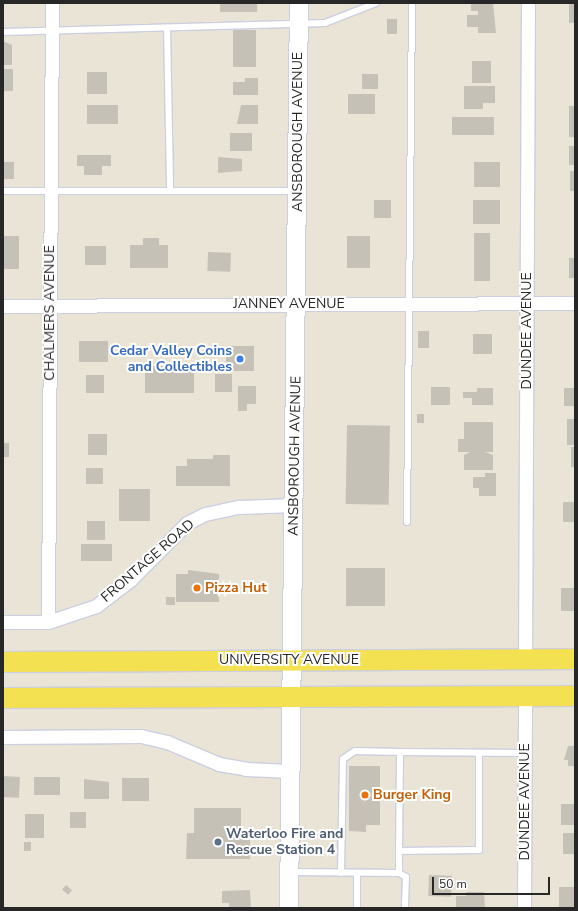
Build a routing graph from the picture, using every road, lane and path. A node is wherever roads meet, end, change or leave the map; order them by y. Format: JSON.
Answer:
{"nodes":[{"id":1,"x":52,"y":3,"type":"edge"},
{"id":2,"x":299,"y":3,"type":"edge"},
{"id":3,"x":376,"y":3,"type":"edge"},
{"id":4,"x":412,"y":3,"type":"edge"},
{"id":5,"x":528,"y":3,"type":"edge"},
{"id":6,"x":298,"y":24,"type":"junction"},
{"id":7,"x":167,"y":28,"type":"junction"},
{"id":8,"x":52,"y":31,"type":"junction"},
{"id":9,"x":3,"y":32,"type":"edge"},
{"id":10,"x":3,"y":191,"type":"edge"},
{"id":11,"x":51,"y":191,"type":"junction"},
{"id":12,"x":170,"y":191,"type":"junction"},
{"id":13,"x":297,"y":191,"type":"junction"},
{"id":14,"x":527,"y":303,"type":"junction"},
{"id":15,"x":575,"y":303,"type":"edge"},
{"id":16,"x":296,"y":304,"type":"junction"},
{"id":17,"x":409,"y":304,"type":"junction"},
{"id":18,"x":3,"y":306,"type":"edge"},
{"id":19,"x":50,"y":306,"type":"junction"},
{"id":20,"x":294,"y":505,"type":"junction"},
{"id":21,"x":407,"y":522,"type":"dead end"},
{"id":22,"x":3,"y":622,"type":"edge"},
{"id":23,"x":48,"y":622,"type":"junction"},
{"id":24,"x":526,"y":659,"type":"junction"},
{"id":25,"x":575,"y":659,"type":"edge"},
{"id":26,"x":292,"y":660,"type":"junction"},
{"id":27,"x":3,"y":662,"type":"edge"},
{"id":28,"x":525,"y":695,"type":"junction"},
{"id":29,"x":575,"y":696,"type":"edge"},
{"id":30,"x":3,"y":698,"type":"edge"},
{"id":31,"x":291,"y":698,"type":"junction"},
{"id":32,"x":3,"y":737,"type":"edge"},
{"id":33,"x":400,"y":752,"type":"junction"},
{"id":34,"x":479,"y":753,"type":"junction"},
{"id":35,"x":525,"y":753,"type":"junction"},
{"id":36,"x":290,"y":771,"type":"junction"},
{"id":37,"x":399,"y":851,"type":"junction"},
{"id":38,"x":289,"y":872,"type":"junction"},
{"id":39,"x":340,"y":873,"type":"junction"},
{"id":40,"x":357,"y":873,"type":"junction"},
{"id":41,"x":399,"y":873,"type":"junction"},
{"id":42,"x":289,"y":908,"type":"edge"},
{"id":43,"x":357,"y":908,"type":"edge"},
{"id":44,"x":405,"y":908,"type":"edge"},
{"id":45,"x":524,"y":908,"type":"edge"}],
"edges":[{"from":1,"to":8,"type":"street","name":"CHALMERS AVENUE"},
{"from":2,"to":6,"type":"main road","name":"ANSBOROUGH AVENUE"},
{"from":3,"to":6,"type":"lane"},
{"from":4,"to":17,"type":"lane"},
{"from":5,"to":14,"type":"street","name":"DUNDEE AVENUE"},
{"from":6,"to":7,"type":"lane"},
{"from":6,"to":13,"type":"main road","name":"ANSBOROUGH AVENUE"},
{"from":7,"to":8,"type":"lane"},
{"from":7,"to":12,"type":"lane"},
{"from":8,"to":9,"type":"lane"},
{"from":8,"to":11,"type":"street","name":"CHALMERS AVENUE"},
{"from":10,"to":11,"type":"lane"},
{"from":11,"to":12,"type":"lane"},
{"from":11,"to":19,"type":"street","name":"CHALMERS AVENUE"},
{"from":12,"to":13,"type":"lane"},
{"from":13,"to":16,"type":"main road","name":"ANSBOROUGH AVENUE"},
{"from":14,"to":15,"type":"street","name":"JANNEY AVENUE"},
{"from":14,"to":17,"type":"street","name":"JANNEY AVENUE"},
{"from":14,"to":24,"type":"street","name":"DUNDEE AVENUE"},
{"from":16,"to":17,"type":"street","name":"JANNEY AVENUE"},
{"from":16,"to":19,"type":"street","name":"JANNEY AVENUE"},
{"from":16,"to":20,"type":"main road","name":"ANSBOROUGH AVENUE"},
{"from":17,"to":21,"type":"lane"},
{"from":18,"to":19,"type":"street","name":"JANNEY AVENUE"},
{"from":19,"to":23,"type":"street","name":"CHALMERS AVENUE"},
{"from":20,"to":23,"type":"street","name":"FRONTAGE ROAD"},
{"from":20,"to":26,"type":"main road","name":"ANSBOROUGH AVENUE"},
{"from":22,"to":23,"type":"street","name":"FRONTAGE ROAD"},
{"from":24,"to":25,"type":"main road","name":"UNIVERSITY AVENUE"},
{"from":24,"to":26,"type":"main road","name":"UNIVERSITY AVENUE"},
{"from":26,"to":27,"type":"main road","name":"UNIVERSITY AVENUE"},
{"from":26,"to":31,"type":"main road","name":"ANSBOROUGH AVENUE"},
{"from":28,"to":29,"type":"main road"},
{"from":28,"to":31,"type":"main road"},
{"from":28,"to":35,"type":"street","name":"DUNDEE AVENUE"},
{"from":30,"to":31,"type":"main road"},
{"from":31,"to":36,"type":"main road","name":"ANSBOROUGH AVENUE"},
{"from":32,"to":36,"type":"street"},
{"from":33,"to":34,"type":"lane"},
{"from":33,"to":37,"type":"lane"},
{"from":33,"to":39,"type":"lane"},
{"from":34,"to":35,"type":"lane"},
{"from":34,"to":37,"type":"lane"},
{"from":35,"to":45,"type":"street","name":"DUNDEE AVENUE"},
{"from":36,"to":38,"type":"main road","name":"ANSBOROUGH AVENUE"},
{"from":37,"to":41,"type":"lane"},
{"from":38,"to":39,"type":"lane"},
{"from":38,"to":42,"type":"main road","name":"ANSBOROUGH AVENUE"},
{"from":39,"to":40,"type":"lane"},
{"from":40,"to":41,"type":"lane"},
{"from":40,"to":43,"type":"lane"},
{"from":41,"to":44,"type":"lane"}]}
